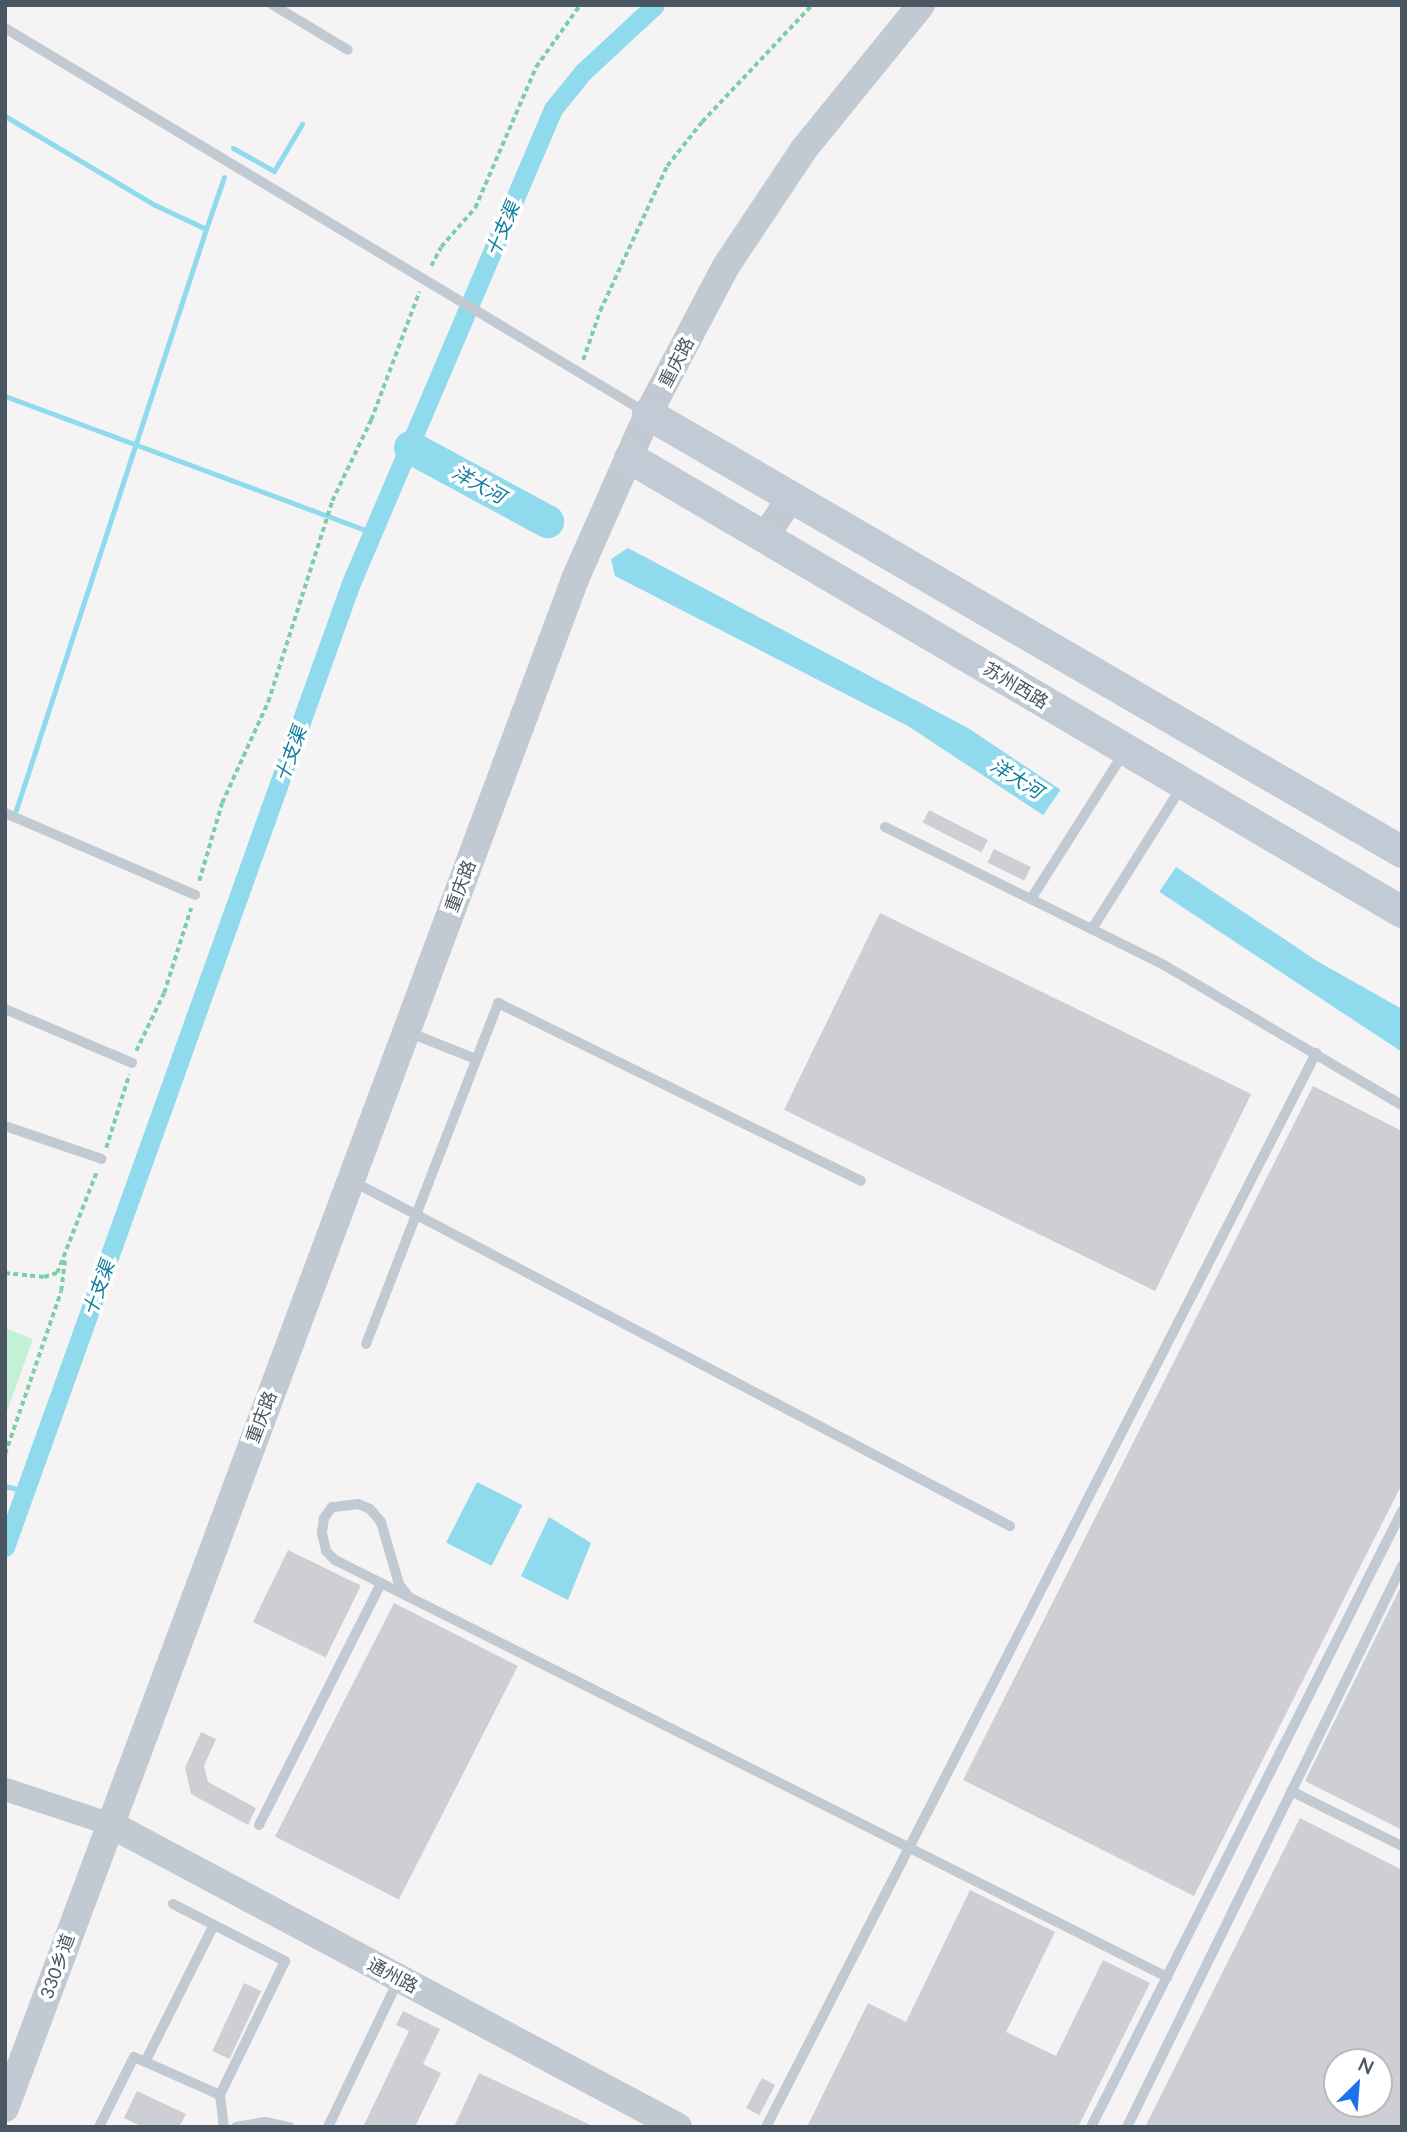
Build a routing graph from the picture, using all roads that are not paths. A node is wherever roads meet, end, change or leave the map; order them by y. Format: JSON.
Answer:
{"nodes":[{"id":1,"x":273,"y":5,"type":"edge"},
{"id":2,"x":921,"y":5,"type":"edge"},
{"id":3,"x":5,"y":28,"type":"edge"},
{"id":4,"x":348,"y":50,"type":"dead end"},
{"id":5,"x":648,"y":414,"type":"junction"},
{"id":6,"x":630,"y":458,"type":"junction"},
{"id":7,"x":791,"y":497,"type":"junction"},
{"id":8,"x":765,"y":537,"type":"junction"},
{"id":9,"x":1122,"y":755,"type":"junction"},
{"id":10,"x":1179,"y":791,"type":"junction"},
{"id":11,"x":5,"y":813,"type":"edge"},
{"id":12,"x":885,"y":827,"type":"dead end"},
{"id":13,"x":1402,"y":852,"type":"edge"},
{"id":14,"x":195,"y":895,"type":"road end"},
{"id":15,"x":1031,"y":899,"type":"junction"},
{"id":16,"x":1402,"y":912,"type":"edge"},
{"id":17,"x":1092,"y":929,"type":"junction"},
{"id":18,"x":5,"y":1009,"type":"edge"},
{"id":19,"x":405,"y":1031,"type":"junction"},
{"id":20,"x":1316,"y":1053,"type":"junction"},
{"id":21,"x":476,"y":1059,"type":"junction"},
{"id":22,"x":132,"y":1063,"type":"road end"},
{"id":23,"x":1402,"y":1105,"type":"edge"},
{"id":24,"x":5,"y":1126,"type":"edge"},
{"id":25,"x":102,"y":1159,"type":"road end"},
{"id":26,"x":349,"y":1180,"type":"junction"},
{"id":27,"x":861,"y":1181,"type":"dead end"},
{"id":28,"x":416,"y":1215,"type":"junction"},
{"id":29,"x":366,"y":1344,"type":"dead end"},
{"id":30,"x":1402,"y":1511,"type":"edge"},
{"id":31,"x":1010,"y":1526,"type":"dead end"},
{"id":32,"x":1402,"y":1566,"type":"edge"},
{"id":33,"x":381,"y":1583,"type":"junction"},
{"id":34,"x":409,"y":1597,"type":"junction"},
{"id":35,"x":5,"y":1789,"type":"edge"},
{"id":36,"x":1291,"y":1791,"type":"junction"},
{"id":37,"x":108,"y":1823,"type":"junction"},
{"id":38,"x":259,"y":1825,"type":"dead end"},
{"id":39,"x":1402,"y":1846,"type":"edge"},
{"id":40,"x":912,"y":1849,"type":"junction"},
{"id":41,"x":173,"y":1903,"type":"dead end"},
{"id":42,"x":214,"y":1924,"type":"junction"},
{"id":43,"x":1167,"y":1977,"type":"junction"},
{"id":44,"x":399,"y":1978,"type":"junction"},
{"id":45,"x":145,"y":2062,"type":"junction"},
{"id":46,"x":220,"y":2095,"type":"junction"},
{"id":47,"x":5,"y":2108,"type":"edge"},
{"id":48,"x":99,"y":2127,"type":"edge"},
{"id":49,"x":224,"y":2127,"type":"edge"},
{"id":50,"x":236,"y":2127,"type":"edge"},
{"id":51,"x":289,"y":2127,"type":"edge"},
{"id":52,"x":328,"y":2127,"type":"edge"},
{"id":53,"x":678,"y":2127,"type":"edge"},
{"id":54,"x":766,"y":2127,"type":"edge"},
{"id":55,"x":1091,"y":2127,"type":"edge"},
{"id":56,"x":1127,"y":2127,"type":"edge"}],
"edges":[{"from":1,"to":4,"type":"lane"},
{"from":2,"to":5,"type":"street","name":"重庆路"},
{"from":3,"to":5,"type":"lane"},
{"from":5,"to":6,"type":"street","name":"重庆路"},
{"from":5,"to":7,"type":"main road"},
{"from":6,"to":8,"type":"main road","name":"苏州西路"},
{"from":6,"to":19,"type":"street","name":"重庆路"},
{"from":7,"to":8,"type":"street"},
{"from":7,"to":13,"type":"main road"},
{"from":8,"to":9,"type":"main road","name":"苏州西路"},
{"from":9,"to":10,"type":"main road","name":"苏州西路"},
{"from":9,"to":15,"type":"lane"},
{"from":10,"to":16,"type":"main road","name":"苏州西路"},
{"from":10,"to":17,"type":"lane"},
{"from":11,"to":14,"type":"lane"},
{"from":12,"to":15,"type":"lane"},
{"from":15,"to":17,"type":"lane"},
{"from":17,"to":20,"type":"lane"},
{"from":18,"to":22,"type":"lane"},
{"from":19,"to":21,"type":"lane"},
{"from":19,"to":26,"type":"street","name":"重庆路"},
{"from":20,"to":23,"type":"lane"},
{"from":20,"to":40,"type":"lane"},
{"from":21,"to":27,"type":"lane"},
{"from":21,"to":28,"type":"lane"},
{"from":24,"to":25,"type":"lane"},
{"from":26,"to":28,"type":"lane"},
{"from":26,"to":37,"type":"street","name":"重庆路"},
{"from":28,"to":29,"type":"lane"},
{"from":28,"to":31,"type":"lane"},
{"from":30,"to":43,"type":"lane"},
{"from":32,"to":36,"type":"lane"},
{"from":33,"to":34,"type":"lane"},
{"from":33,"to":34,"type":"lane"},
{"from":33,"to":38,"type":"lane"},
{"from":34,"to":40,"type":"lane"},
{"from":35,"to":37,"type":"street"},
{"from":36,"to":39,"type":"lane"},
{"from":36,"to":56,"type":"lane"},
{"from":37,"to":44,"type":"street","name":"通州路"},
{"from":37,"to":47,"type":"street","name":"330乡道"},
{"from":40,"to":43,"type":"lane"},
{"from":40,"to":54,"type":"lane"},
{"from":41,"to":42,"type":"lane"},
{"from":42,"to":45,"type":"lane"},
{"from":42,"to":46,"type":"lane"},
{"from":43,"to":55,"type":"lane"},
{"from":44,"to":52,"type":"lane"},
{"from":44,"to":53,"type":"street","name":"通州路"},
{"from":45,"to":46,"type":"lane"},
{"from":45,"to":48,"type":"lane"},
{"from":46,"to":49,"type":"lane"},
{"from":50,"to":51,"type":"lane"}]}
